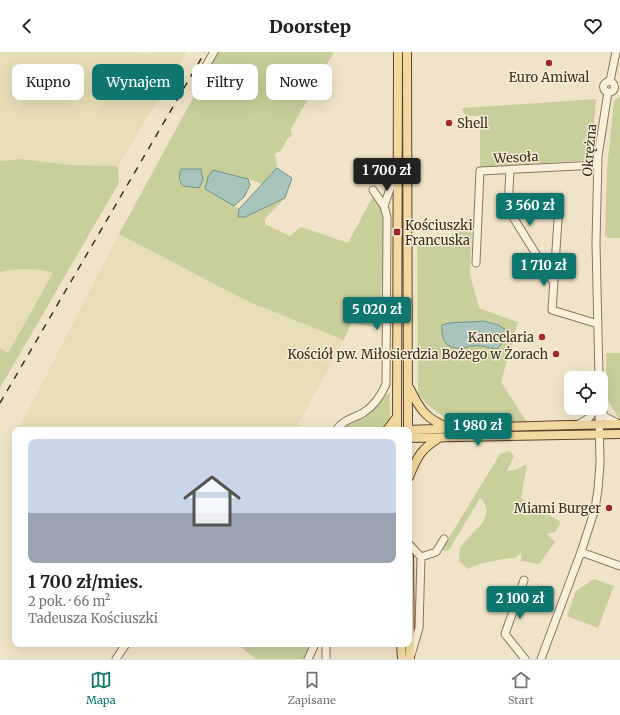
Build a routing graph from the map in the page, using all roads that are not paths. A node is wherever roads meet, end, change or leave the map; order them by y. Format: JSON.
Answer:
{"nodes":[{"id":1,"x":214,"y":52,"type":"edge"},
{"id":2,"x":398,"y":52,"type":"edge"},
{"id":3,"x":406,"y":52,"type":"edge"},
{"id":4,"x":616,"y":52,"type":"edge"},
{"id":5,"x":207,"y":64,"type":"edge"},
{"id":6,"x":615,"y":84,"type":"edge"},
{"id":7,"x":598,"y":165,"type":"junction"},
{"id":8,"x":510,"y":170,"type":"junction"},
{"id":9,"x":398,"y":173,"type":"junction"},
{"id":10,"x":389,"y":190,"type":"junction"},
{"id":11,"x":559,"y":204,"type":"dead end"},
{"id":12,"x":384,"y":206,"type":"junction"},
{"id":13,"x":476,"y":263,"type":"dead end"},
{"id":14,"x":554,"y":283,"type":"junction"},
{"id":15,"x":598,"y":324,"type":"junction"},
{"id":16,"x":599,"y":371,"type":"edge"},
{"id":17,"x":408,"y":386,"type":"junction"},
{"id":18,"x":591,"y":415,"type":"edge"},
{"id":19,"x":600,"y":415,"type":"edge"},
{"id":20,"x":604,"y":415,"type":"edge"},
{"id":21,"x":397,"y":417,"type":"junction"},
{"id":22,"x":579,"y":424,"type":"junction"},
{"id":23,"x":599,"y":424,"type":"junction"},
{"id":24,"x":620,"y":424,"type":"edge"},
{"id":25,"x":338,"y":427,"type":"edge"},
{"id":26,"x":389,"y":427,"type":"edge"},
{"id":27,"x":397,"y":427,"type":"edge"},
{"id":28,"x":409,"y":427,"type":"edge"},
{"id":29,"x":455,"y":429,"type":"junction"},
{"id":30,"x":412,"y":430,"type":"edge"},
{"id":31,"x":600,"y":434,"type":"junction"},
{"id":32,"x":620,"y":434,"type":"edge"},
{"id":33,"x":412,"y":438,"type":"edge"},
{"id":34,"x":440,"y":438,"type":"junction"},
{"id":35,"x":412,"y":470,"type":"edge"},
{"id":36,"x":444,"y":539,"type":"dead end"},
{"id":37,"x":412,"y":547,"type":"edge"},
{"id":38,"x":581,"y":552,"type":"junction"},
{"id":39,"x":421,"y":557,"type":"junction"},
{"id":40,"x":620,"y":566,"type":"edge"},
{"id":41,"x":524,"y":580,"type":"dead end"},
{"id":42,"x":124,"y":647,"type":"edge"},
{"id":43,"x":314,"y":647,"type":"edge"},
{"id":44,"x":326,"y":647,"type":"edge"},
{"id":45,"x":402,"y":647,"type":"edge"},
{"id":46,"x":410,"y":647,"type":"edge"},
{"id":47,"x":116,"y":659,"type":"edge"},
{"id":48,"x":308,"y":659,"type":"edge"},
{"id":49,"x":326,"y":659,"type":"edge"},
{"id":50,"x":402,"y":659,"type":"edge"},
{"id":51,"x":410,"y":659,"type":"edge"},
{"id":52,"x":525,"y":659,"type":"edge"},
{"id":53,"x":541,"y":659,"type":"edge"}],
"edges":[{"from":1,"to":5,"type":"street"},
{"from":2,"to":9,"type":"main road"},
{"from":3,"to":17,"type":"main road"},
{"from":4,"to":6,"type":"street"},
{"from":6,"to":7,"type":"street","name":"Okrężna"},
{"from":7,"to":8,"type":"street","name":"Wesoła"},
{"from":7,"to":15,"type":"street","name":"Okrężna"},
{"from":8,"to":13,"type":"street","name":"Wesoła"},
{"from":8,"to":14,"type":"street"},
{"from":9,"to":10,"type":"street"},
{"from":9,"to":21,"type":"main road"},
{"from":10,"to":12,"type":"street"},
{"from":10,"to":12,"type":"street"},
{"from":11,"to":14,"type":"street"},
{"from":12,"to":25,"type":"street"},
{"from":14,"to":15,"type":"street"},
{"from":15,"to":16,"type":"street","name":"Okrężna"},
{"from":17,"to":28,"type":"main road"},
{"from":17,"to":29,"type":"main road"},
{"from":18,"to":22,"type":"street"},
{"from":19,"to":23,"type":"street"},
{"from":20,"to":24,"type":"street"},
{"from":21,"to":26,"type":"main road"},
{"from":21,"to":27,"type":"main road"},
{"from":22,"to":23,"type":"main road"},
{"from":22,"to":29,"type":"main road"},
{"from":23,"to":24,"type":"main road"},
{"from":23,"to":31,"type":"street"},
{"from":29,"to":30,"type":"main road"},
{"from":31,"to":32,"type":"main road"},
{"from":31,"to":34,"type":"main road"},
{"from":31,"to":38,"type":"street"},
{"from":33,"to":34,"type":"main road"},
{"from":34,"to":35,"type":"main road"},
{"from":36,"to":39,"type":"street"},
{"from":37,"to":39,"type":"street"},
{"from":38,"to":40,"type":"street"},
{"from":38,"to":53,"type":"street"},
{"from":39,"to":51,"type":"street"},
{"from":41,"to":52,"type":"street"},
{"from":42,"to":47,"type":"street"},
{"from":43,"to":48,"type":"street"},
{"from":44,"to":49,"type":"street"},
{"from":45,"to":50,"type":"main road"},
{"from":46,"to":51,"type":"main road"}]}
